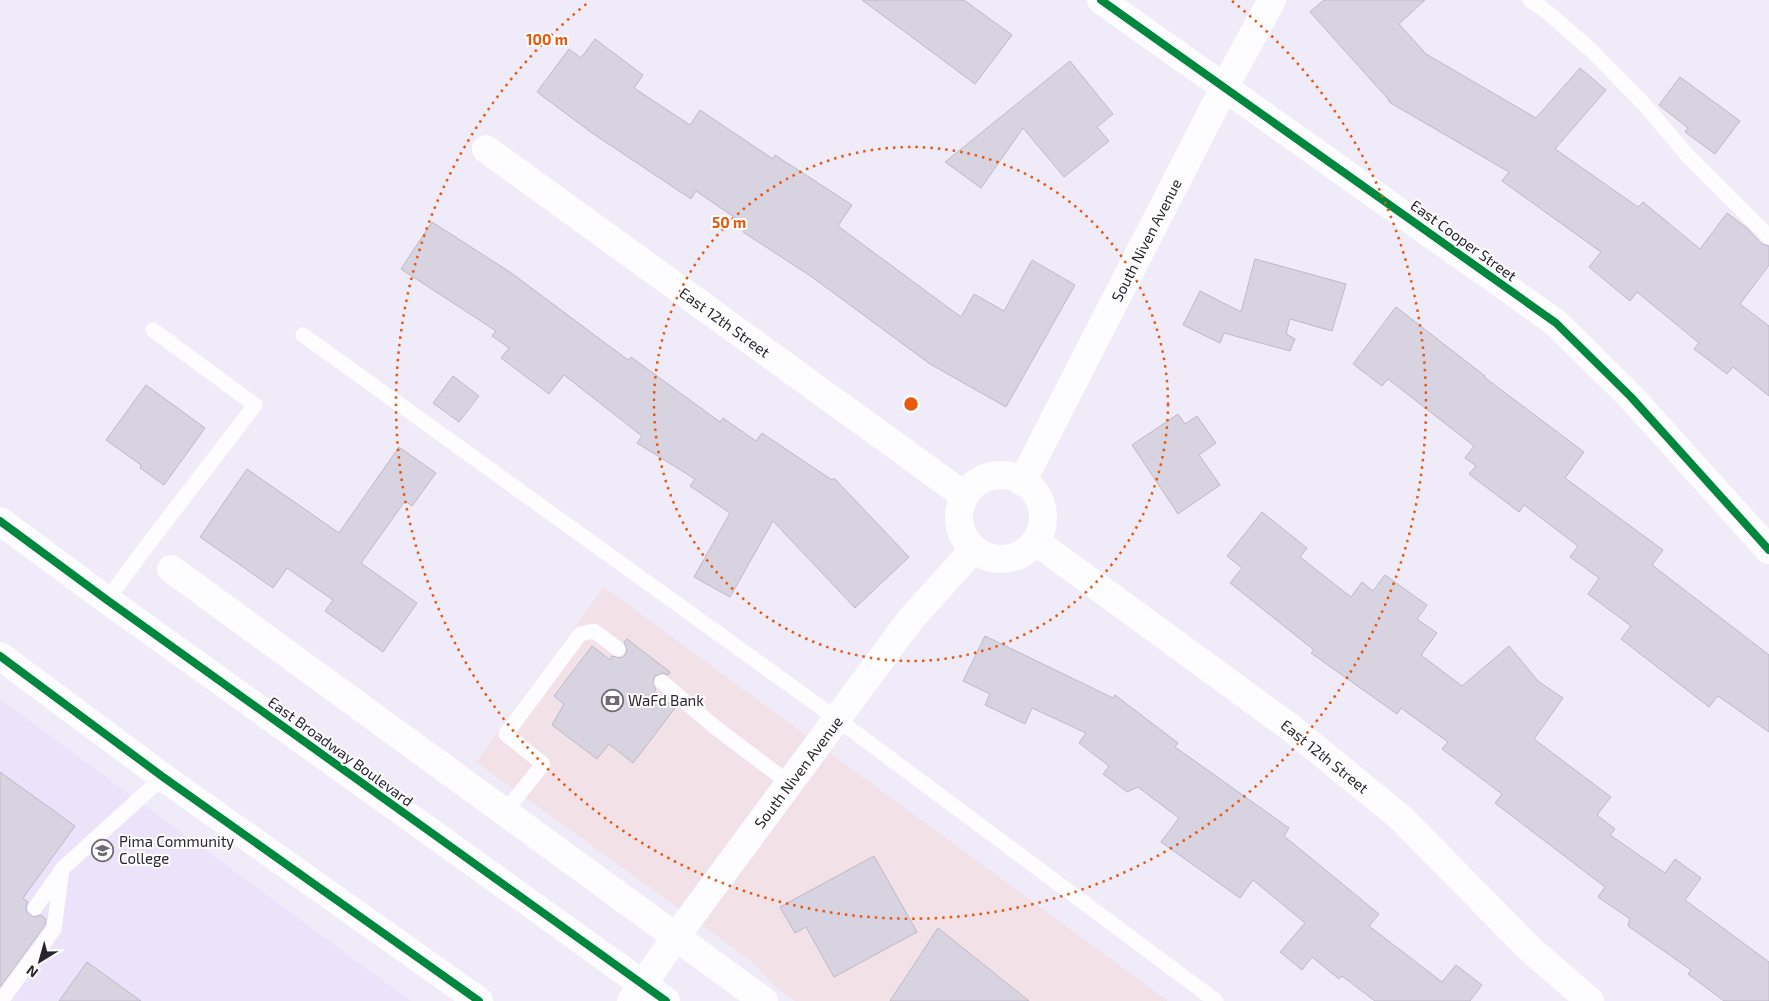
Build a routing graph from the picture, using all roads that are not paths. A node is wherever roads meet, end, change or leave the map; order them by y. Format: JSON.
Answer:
{"nodes":[{"id":1,"x":1101,"y":0,"type":"edge"},
{"id":2,"x":1272,"y":0,"type":"edge"},
{"id":3,"x":1530,"y":0,"type":"edge"},
{"id":4,"x":1224,"y":88,"type":"junction"},
{"id":5,"x":486,"y":149,"type":"dead end"},
{"id":6,"x":1769,"y":237,"type":"edge"},
{"id":7,"x":152,"y":330,"type":"dead end"},
{"id":8,"x":303,"y":335,"type":"dead end"},
{"id":9,"x":1022,"y":482,"type":"junction"},
{"id":10,"x":965,"y":496,"type":"junction"},
{"id":11,"x":0,"y":521,"type":"edge"},
{"id":12,"x":1035,"y":542,"type":"junction"},
{"id":13,"x":974,"y":550,"type":"junction"},
{"id":14,"x":1769,"y":550,"type":"edge"},
{"id":15,"x":171,"y":570,"type":"dead end"},
{"id":16,"x":107,"y":600,"type":"junction"},
{"id":17,"x":618,"y":649,"type":"dead end"},
{"id":18,"x":0,"y":656,"type":"edge"},
{"id":19,"x":662,"y":682,"type":"dead end"},
{"id":20,"x":837,"y":719,"type":"junction"},
{"id":21,"x":162,"y":778,"type":"junction"},
{"id":22,"x":790,"y":783,"type":"junction"},
{"id":23,"x":504,"y":813,"type":"junction"},
{"id":24,"x":62,"y":868,"type":"junction"},
{"id":25,"x":35,"y":908,"type":"dead end"},
{"id":26,"x":676,"y":938,"type":"junction"},
{"id":27,"x":637,"y":993,"type":"edge"},
{"id":28,"x":1,"y":1001,"type":"edge"},
{"id":29,"x":478,"y":1001,"type":"edge"},
{"id":30,"x":666,"y":1001,"type":"edge"},
{"id":31,"x":764,"y":1001,"type":"edge"},
{"id":32,"x":1216,"y":1001,"type":"edge"},
{"id":33,"x":1590,"y":1001,"type":"edge"}],
"edges":[{"from":1,"to":4,"type":"street","name":"East Cooper Street"},
{"from":2,"to":4,"type":"street","name":"South Niven Avenue"},
{"from":3,"to":6,"type":"lane"},
{"from":4,"to":9,"type":"street","name":"South Niven Avenue"},
{"from":4,"to":14,"type":"street","name":"East Cooper Street"},
{"from":5,"to":10,"type":"street","name":"East 12th Street"},
{"from":7,"to":16,"type":"lane"},
{"from":8,"to":20,"type":"lane"},
{"from":9,"to":10,"type":"street"},
{"from":9,"to":12,"type":"street"},
{"from":10,"to":13,"type":"street"},
{"from":11,"to":16,"type":"street","name":"East Broadway Boulevard"},
{"from":12,"to":13,"type":"street"},
{"from":12,"to":33,"type":"street","name":"East 12th Street"},
{"from":13,"to":20,"type":"street","name":"South Niven Avenue"},
{"from":15,"to":23,"type":"street"},
{"from":16,"to":27,"type":"street","name":"East Broadway Boulevard"},
{"from":17,"to":23,"type":"lane"},
{"from":18,"to":21,"type":"street"},
{"from":19,"to":22,"type":"lane"},
{"from":20,"to":22,"type":"street","name":"South Niven Avenue"},
{"from":20,"to":32,"type":"lane"},
{"from":21,"to":24,"type":"lane"},
{"from":21,"to":29,"type":"street"},
{"from":22,"to":26,"type":"street","name":"South Niven Avenue"},
{"from":23,"to":26,"type":"street"},
{"from":24,"to":25,"type":"lane"},
{"from":24,"to":28,"type":"lane"},
{"from":26,"to":27,"type":"street","name":"South Niven Avenue"},
{"from":26,"to":31,"type":"street"},
{"from":27,"to":30,"type":"street","name":"East Broadway Boulevard"}]}
